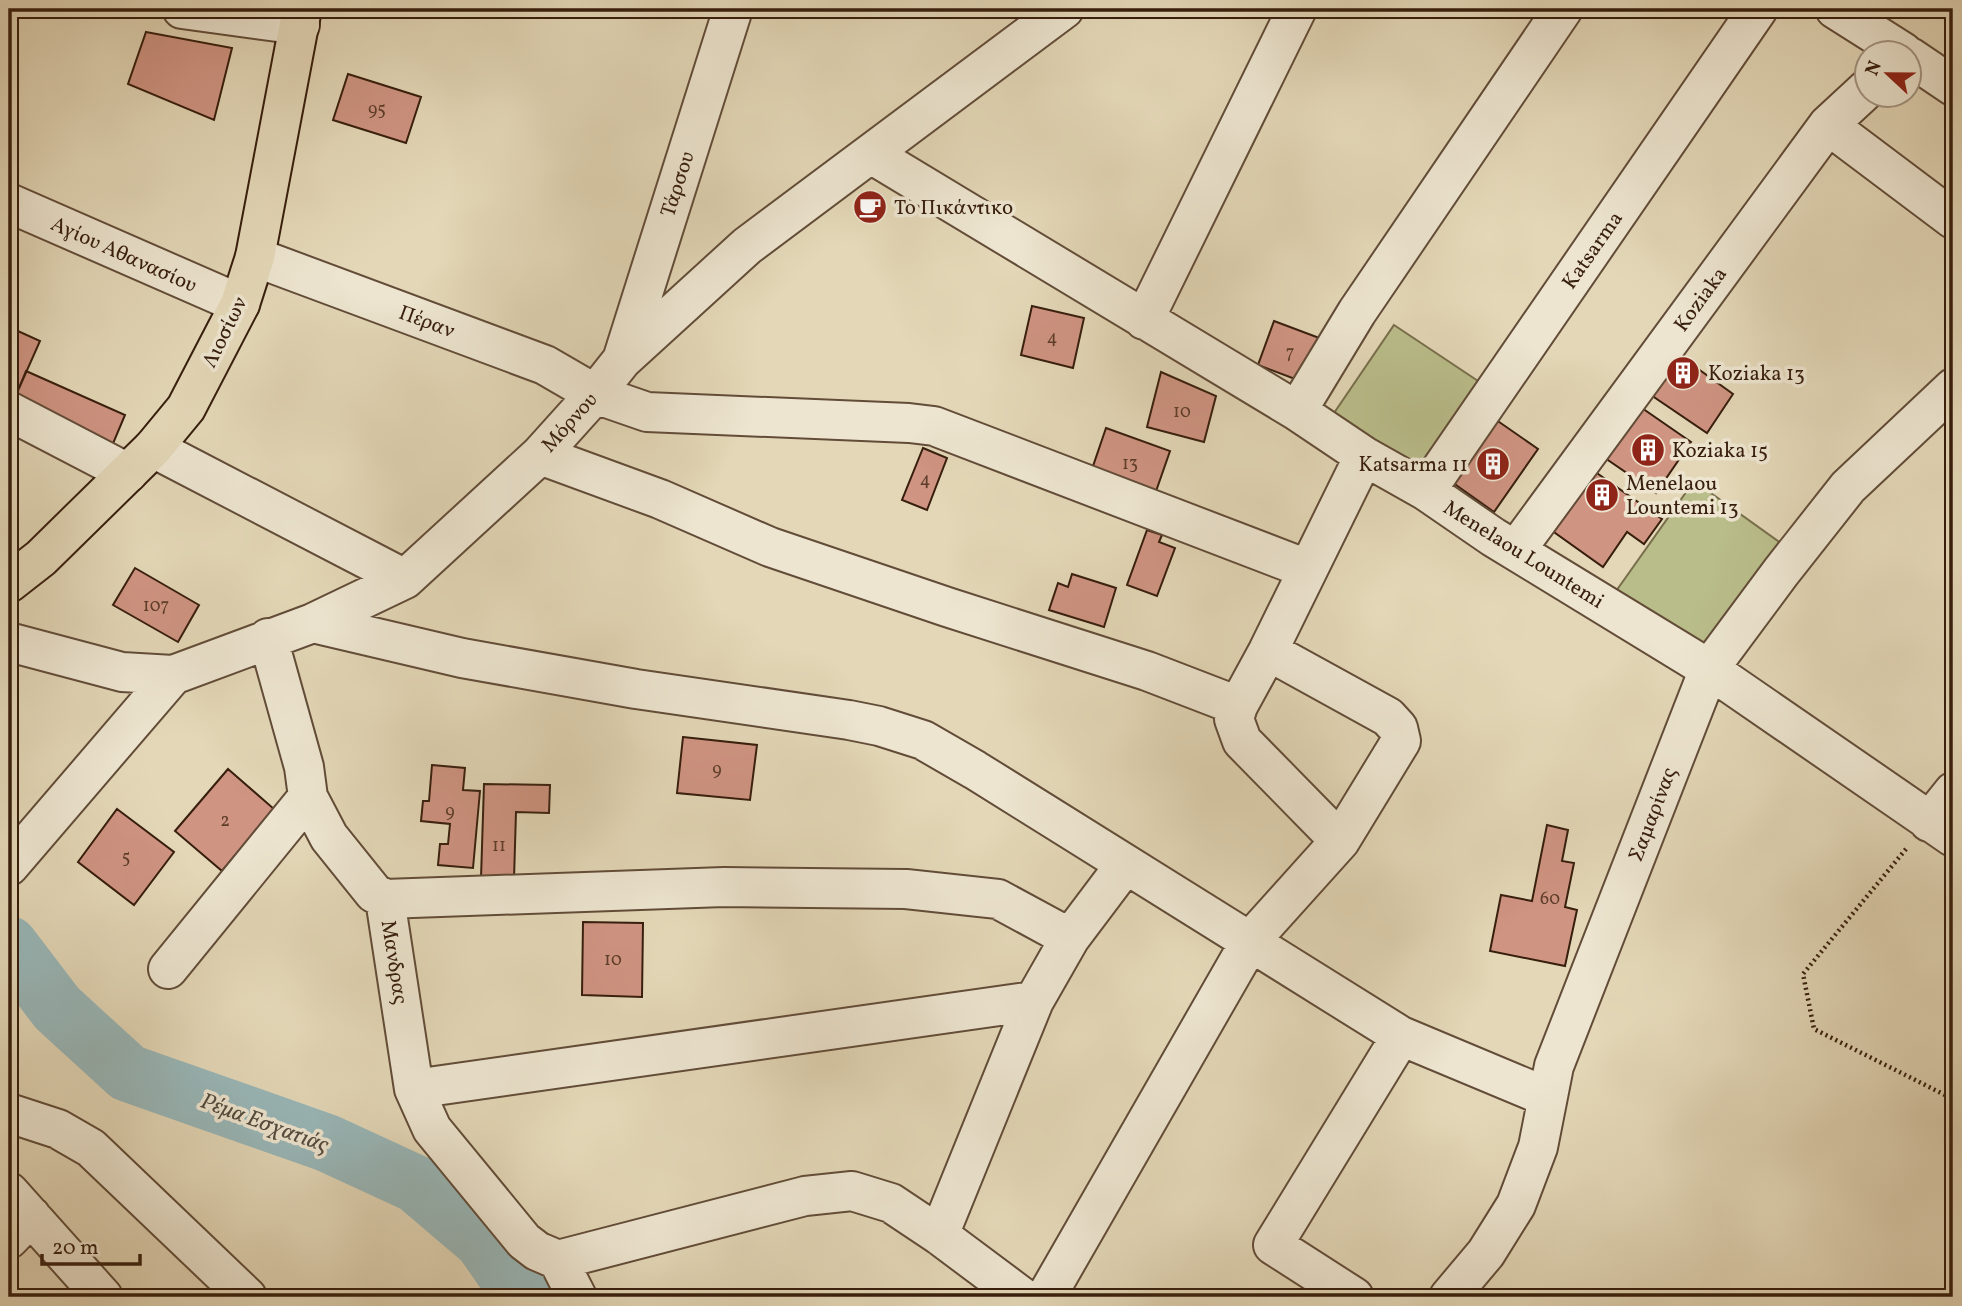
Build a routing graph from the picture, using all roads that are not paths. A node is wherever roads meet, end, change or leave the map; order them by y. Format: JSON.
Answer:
{"nodes":[{"id":1,"x":182,"y":9,"type":"edge"},
{"id":2,"x":733,"y":9,"type":"edge"},
{"id":3,"x":1064,"y":9,"type":"edge"},
{"id":4,"x":1297,"y":9,"type":"edge"},
{"id":5,"x":1563,"y":9,"type":"edge"},
{"id":6,"x":1758,"y":9,"type":"edge"},
{"id":7,"x":1835,"y":9,"type":"edge"},
{"id":8,"x":301,"y":17,"type":"edge"},
{"id":9,"x":1881,"y":38,"type":"edge"},
{"id":10,"x":1924,"y":67,"type":"edge"},
{"id":11,"x":1953,"y":86,"type":"edge"},
{"id":12,"x":1854,"y":100,"type":"edge"},
{"id":13,"x":1828,"y":125,"type":"junction"},
{"id":14,"x":870,"y":154,"type":"junction"},
{"id":15,"x":9,"y":203,"type":"edge"},
{"id":16,"x":1953,"y":219,"type":"edge"},
{"id":17,"x":255,"y":257,"type":"junction"},
{"id":18,"x":240,"y":304,"type":"junction"},
{"id":19,"x":1144,"y":320,"type":"junction"},
{"id":20,"x":622,"y":359,"type":"junction"},
{"id":21,"x":1953,"y":388,"type":"edge"},
{"id":22,"x":595,"y":394,"type":"junction"},
{"id":23,"x":9,"y":411,"type":"edge"},
{"id":24,"x":1297,"y":411,"type":"junction"},
{"id":25,"x":540,"y":455,"type":"junction"},
{"id":26,"x":1364,"y":456,"type":"junction"},
{"id":27,"x":141,"y":460,"type":"junction"},
{"id":28,"x":1426,"y":491,"type":"junction"},
{"id":29,"x":1516,"y":551,"type":"junction"},
{"id":30,"x":1307,"y":569,"type":"junction"},
{"id":31,"x":405,"y":579,"type":"junction"},
{"id":32,"x":9,"y":583,"type":"edge"},
{"id":33,"x":313,"y":623,"type":"junction"},
{"id":34,"x":268,"y":638,"type":"junction"},
{"id":35,"x":9,"y":642,"type":"edge"},
{"id":36,"x":1268,"y":651,"type":"junction"},
{"id":37,"x":1709,"y":669,"type":"junction"},
{"id":38,"x":173,"y":675,"type":"junction"},
{"id":39,"x":1238,"y":706,"type":"junction"},
{"id":40,"x":1953,"y":792,"type":"edge"},
{"id":41,"x":308,"y":797,"type":"junction"},
{"id":42,"x":1941,"y":829,"type":"edge"},
{"id":43,"x":1340,"y":841,"type":"junction"},
{"id":44,"x":1125,"y":865,"type":"junction"},
{"id":45,"x":9,"y":866,"type":"edge"},
{"id":46,"x":385,"y":899,"type":"junction"},
{"id":47,"x":1069,"y":938,"type":"junction"},
{"id":48,"x":1251,"y":940,"type":"junction"},
{"id":49,"x":168,"y":970,"type":"dead end"},
{"id":50,"x":1034,"y":1001,"type":"junction"},
{"id":51,"x":1401,"y":1036,"type":"junction"},
{"id":52,"x":414,"y":1089,"type":"junction"},
{"id":53,"x":1547,"y":1097,"type":"junction"},
{"id":54,"x":9,"y":1113,"type":"edge"},
{"id":55,"x":16,"y":1216,"type":"edge"},
{"id":56,"x":939,"y":1235,"type":"junction"},
{"id":57,"x":558,"y":1260,"type":"junction"},
{"id":58,"x":103,"y":1297,"type":"edge"},
{"id":59,"x":247,"y":1297,"type":"edge"},
{"id":60,"x":577,"y":1297,"type":"edge"},
{"id":61,"x":1022,"y":1297,"type":"edge"},
{"id":62,"x":1046,"y":1297,"type":"edge"},
{"id":63,"x":1354,"y":1297,"type":"edge"},
{"id":64,"x":1449,"y":1297,"type":"edge"}],
"edges":[{"from":1,"to":8,"type":"street"},
{"from":2,"to":20,"type":"street","name":"Τάρσου"},
{"from":3,"to":14,"type":"street","name":"Μόρνου"},
{"from":4,"to":19,"type":"street"},
{"from":5,"to":24,"type":"street"},
{"from":6,"to":28,"type":"street","name":"Katsarma"},
{"from":7,"to":9,"type":"street"},
{"from":8,"to":17,"type":"main road","name":"Λιοσίων"},
{"from":10,"to":11,"type":"street"},
{"from":12,"to":13,"type":"street","name":"Koziaka"},
{"from":13,"to":16,"type":"street"},
{"from":13,"to":29,"type":"street","name":"Koziaka"},
{"from":14,"to":19,"type":"street","name":"Menelaou Lountemi"},
{"from":14,"to":20,"type":"street","name":"Μόρνου"},
{"from":15,"to":18,"type":"street","name":"Αγίου Αθανασίου"},
{"from":17,"to":18,"type":"main road","name":"Λιοσίων"},
{"from":17,"to":22,"type":"street","name":"Πέραν"},
{"from":18,"to":27,"type":"main road","name":"Λιοσίων"},
{"from":19,"to":24,"type":"street","name":"Menelaou Lountemi"},
{"from":20,"to":22,"type":"street","name":"Μόρνου"},
{"from":21,"to":37,"type":"street","name":"Σαμαρίνας"},
{"from":22,"to":25,"type":"street","name":"Μόρνου"},
{"from":22,"to":30,"type":"street","name":"Πέραν"},
{"from":23,"to":27,"type":"street"},
{"from":24,"to":26,"type":"street","name":"Menelaou Lountemi"},
{"from":25,"to":31,"type":"street","name":"Μόρνου"},
{"from":25,"to":39,"type":"street"},
{"from":26,"to":28,"type":"street","name":"Menelaou Lountemi"},
{"from":26,"to":30,"type":"street"},
{"from":27,"to":31,"type":"street"},
{"from":27,"to":32,"type":"main road","name":"Λιοσίων"},
{"from":28,"to":29,"type":"street","name":"Menelaou Lountemi"},
{"from":29,"to":37,"type":"street","name":"Menelaou Lountemi"},
{"from":30,"to":36,"type":"street"},
{"from":31,"to":33,"type":"street","name":"Μόρνου"},
{"from":33,"to":34,"type":"street","name":"Μόρνου"},
{"from":33,"to":44,"type":"street"},
{"from":34,"to":38,"type":"street","name":"Μόρνου"},
{"from":34,"to":41,"type":"street","name":"Μανδρας"},
{"from":35,"to":38,"type":"street","name":"Μόρνου"},
{"from":36,"to":39,"type":"street"},
{"from":36,"to":43,"type":"street"},
{"from":37,"to":42,"type":"street","name":"Menelaou Lountemi"},
{"from":37,"to":53,"type":"street","name":"Σαμαρίνας"},
{"from":38,"to":45,"type":"street"},
{"from":39,"to":43,"type":"street"},
{"from":40,"to":42,"type":"street"},
{"from":41,"to":46,"type":"street","name":"Μανδρας"},
{"from":41,"to":49,"type":"street"},
{"from":43,"to":48,"type":"street"},
{"from":44,"to":47,"type":"street"},
{"from":44,"to":48,"type":"street"},
{"from":46,"to":47,"type":"street"},
{"from":46,"to":52,"type":"street","name":"Μανδρας"},
{"from":47,"to":50,"type":"street"},
{"from":48,"to":51,"type":"street"},
{"from":48,"to":62,"type":"street"},
{"from":50,"to":52,"type":"street"},
{"from":50,"to":56,"type":"street"},
{"from":51,"to":53,"type":"street"},
{"from":51,"to":63,"type":"street"},
{"from":52,"to":57,"type":"street","name":"Μανδρας"},
{"from":53,"to":64,"type":"street","name":"Σαμαρίνας"},
{"from":54,"to":59,"type":"street"},
{"from":55,"to":58,"type":"street"},
{"from":56,"to":57,"type":"street"},
{"from":56,"to":61,"type":"street"},
{"from":57,"to":60,"type":"street"}]}
